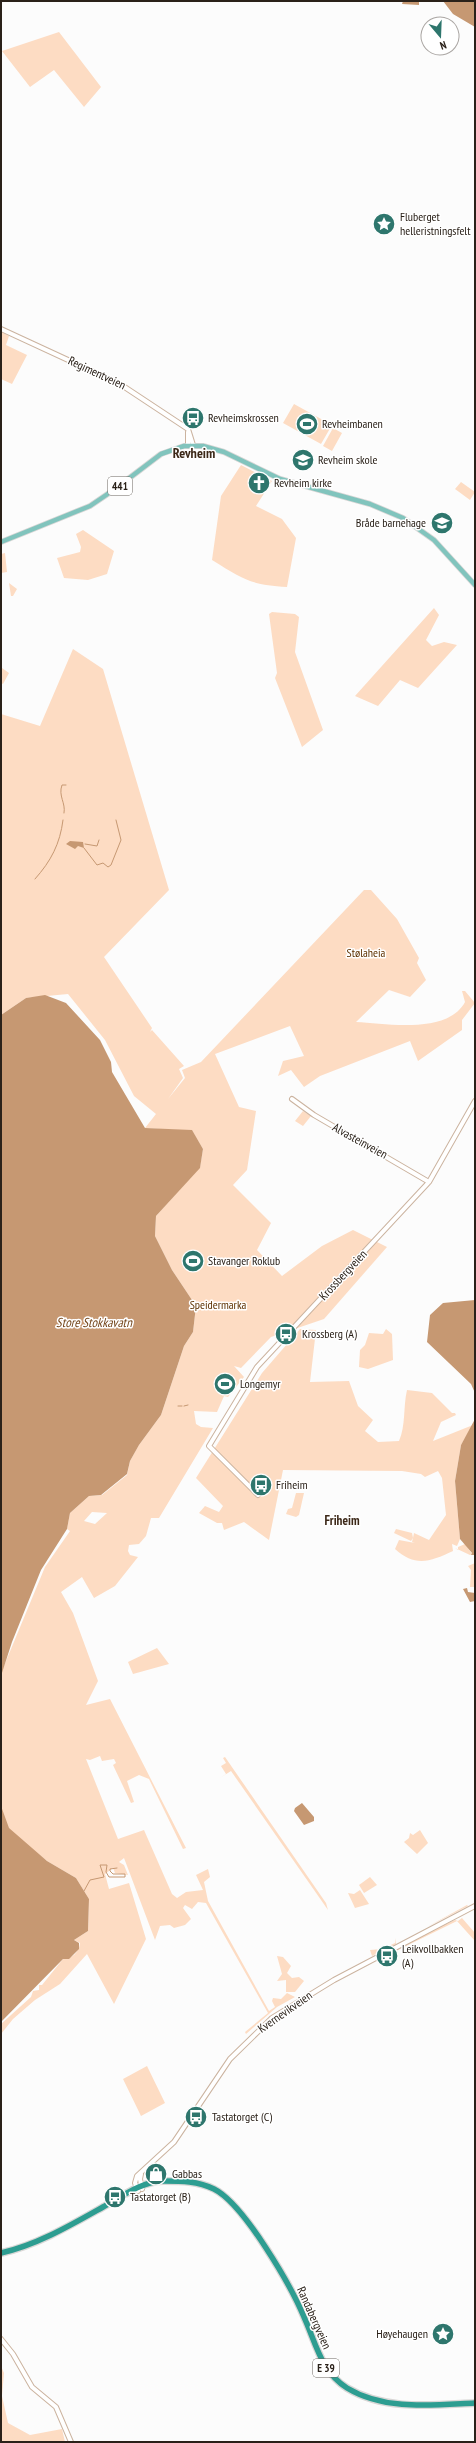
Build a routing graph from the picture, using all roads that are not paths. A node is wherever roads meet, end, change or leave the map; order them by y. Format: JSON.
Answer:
{"nodes":[{"id":1,"x":1,"y":329,"type":"edge"},
{"id":2,"x":190,"y":445,"type":"junction"},
{"id":3,"x":44,"y":525,"type":"junction"},
{"id":4,"x":1,"y":538,"type":"edge"},
{"id":5,"x":1,"y":542,"type":"edge"},
{"id":6,"x":475,"y":586,"type":"edge"},
{"id":7,"x":292,"y":1099,"type":"dead end"},
{"id":8,"x":475,"y":1101,"type":"edge"},
{"id":9,"x":429,"y":1182,"type":"junction"},
{"id":10,"x":258,"y":1495,"type":"dead end"},
{"id":11,"x":475,"y":1906,"type":"edge"},
{"id":12,"x":140,"y":2189,"type":"junction"},
{"id":13,"x":1,"y":2253,"type":"edge"},
{"id":14,"x":1,"y":2256,"type":"edge"},
{"id":15,"x":1,"y":2339,"type":"edge"},
{"id":16,"x":475,"y":2403,"type":"edge"},
{"id":17,"x":71,"y":2442,"type":"edge"}],
"edges":[{"from":1,"to":2,"type":"main road","name":"Regimentveien"},
{"from":2,"to":3,"type":"main road","number":"441"},
{"from":2,"to":6,"type":"main road","number":"441"},
{"from":3,"to":4,"type":"main road","number":"441"},
{"from":3,"to":5,"type":"main road","number":"441"},
{"from":7,"to":9,"type":"main road","name":"Alvasteinveien"},
{"from":8,"to":9,"type":"main road","name":"Krossbergveien"},
{"from":9,"to":10,"type":"main road","name":"Krossbergveien"},
{"from":11,"to":12,"type":"main road","name":"Kvernevikveien"},
{"from":12,"to":13,"type":"highway","name":"Randabergveien","number":"E 39"},
{"from":12,"to":14,"type":"highway","name":"Randabergveien","number":"E 39"},
{"from":12,"to":16,"type":"highway","name":"Randabergveien","number":"E 39"},
{"from":15,"to":17,"type":"main road"}]}
